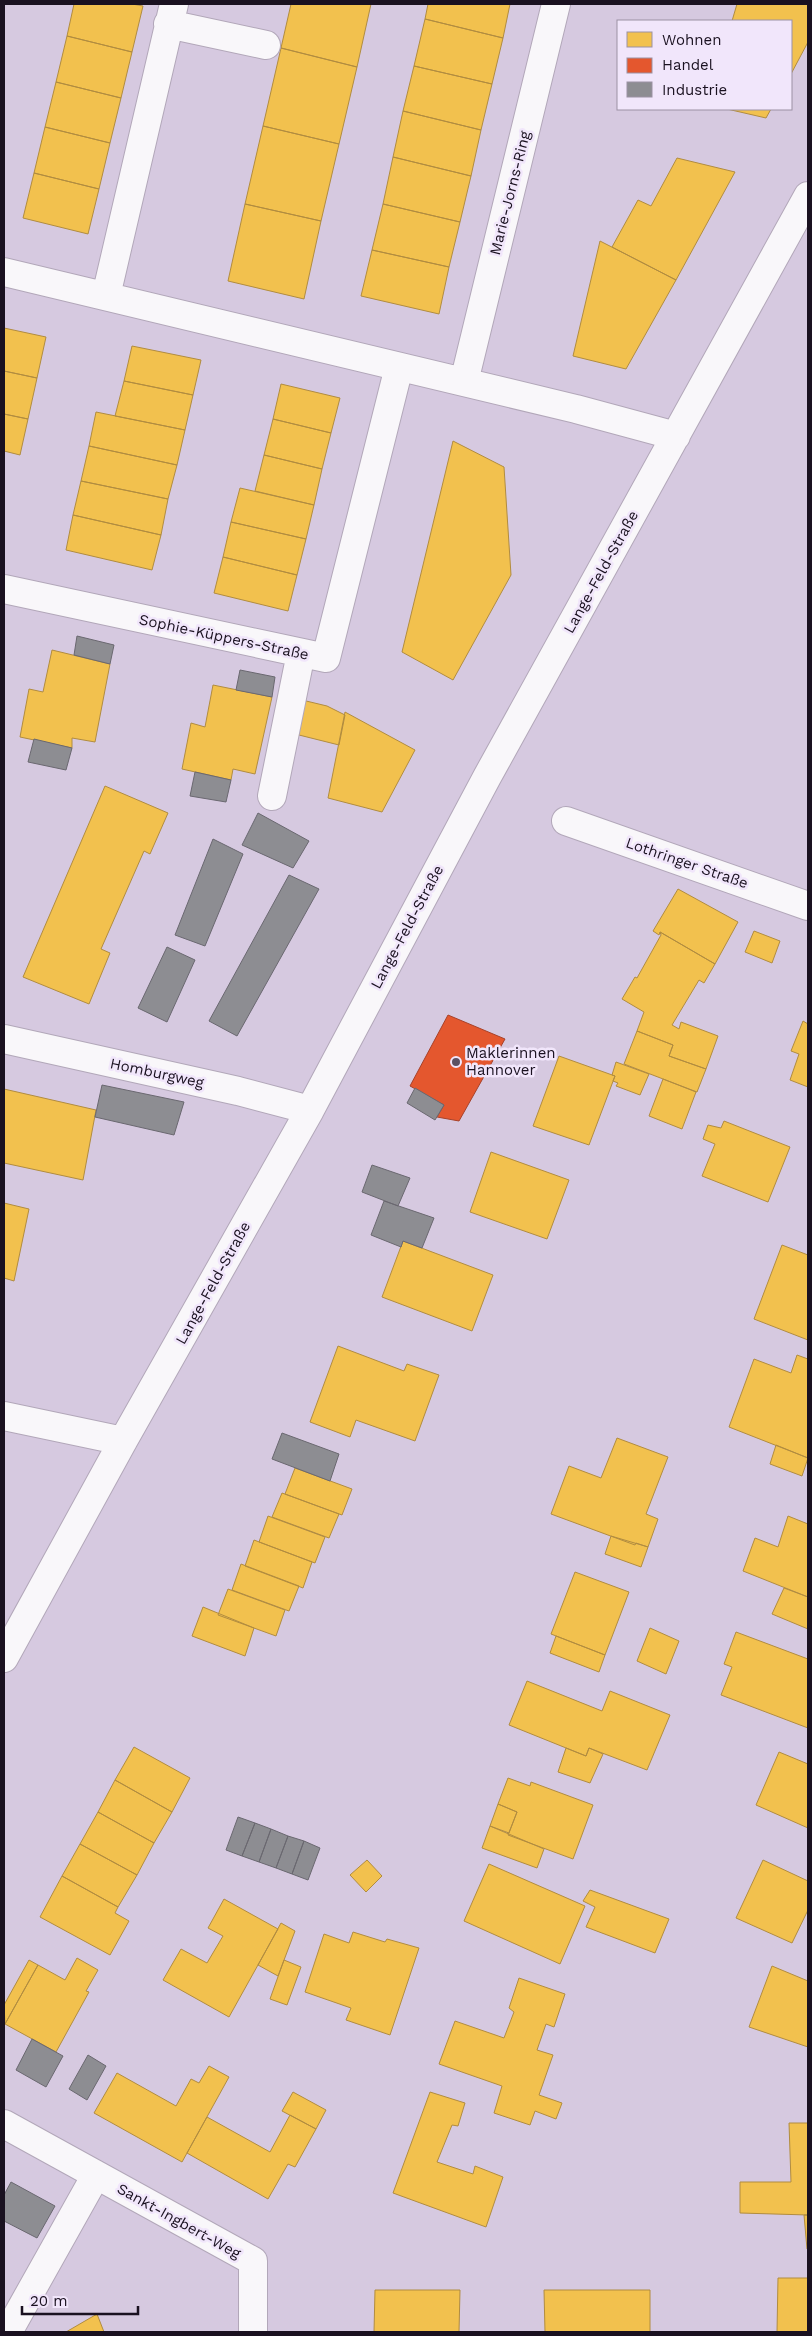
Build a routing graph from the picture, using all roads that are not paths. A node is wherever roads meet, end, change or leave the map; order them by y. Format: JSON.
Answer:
{"nodes":[{"id":1,"x":556,"y":4,"type":"edge"},
{"id":2,"x":171,"y":14,"type":"edge"},
{"id":3,"x":266,"y":46,"type":"dead end"},
{"id":4,"x":808,"y":196,"type":"edge"},
{"id":5,"x":4,"y":272,"type":"edge"},
{"id":6,"x":106,"y":296,"type":"junction"},
{"id":7,"x":399,"y":367,"type":"junction"},
{"id":8,"x":464,"y":382,"type":"junction"},
{"id":9,"x":676,"y":436,"type":"junction"},
{"id":10,"x":4,"y":590,"type":"edge"},
{"id":11,"x":302,"y":654,"type":"junction"},
{"id":12,"x":272,"y":796,"type":"dead end"},
{"id":13,"x":566,"y":821,"type":"dead end"},
{"id":14,"x":808,"y":906,"type":"edge"},
{"id":15,"x":4,"y":1039,"type":"edge"},
{"id":16,"x":310,"y":1110,"type":"junction"},
{"id":17,"x":4,"y":1416,"type":"edge"},
{"id":18,"x":123,"y":1441,"type":"junction"},
{"id":19,"x":5,"y":1652,"type":"edge"},
{"id":20,"x":4,"y":2124,"type":"edge"},
{"id":21,"x":96,"y":2175,"type":"junction"},
{"id":22,"x":8,"y":2332,"type":"edge"},
{"id":23,"x":253,"y":2332,"type":"edge"}],
"edges":[{"from":1,"to":8,"type":"street","name":"Marie-Jorns-Ring"},
{"from":2,"to":3,"type":"street"},
{"from":2,"to":6,"type":"street"},
{"from":4,"to":9,"type":"street","name":"Lange-Feld-Straße"},
{"from":5,"to":6,"type":"street"},
{"from":6,"to":7,"type":"street"},
{"from":7,"to":8,"type":"street"},
{"from":7,"to":11,"type":"street","name":"Sophie-Küppers-Straße"},
{"from":8,"to":9,"type":"street"},
{"from":9,"to":16,"type":"street","name":"Lange-Feld-Straße"},
{"from":10,"to":11,"type":"street","name":"Sophie-Küppers-Straße"},
{"from":11,"to":12,"type":"street"},
{"from":13,"to":14,"type":"street","name":"Lothringer Straße"},
{"from":15,"to":16,"type":"street","name":"Homburgweg"},
{"from":16,"to":18,"type":"street","name":"Lange-Feld-Straße"},
{"from":17,"to":18,"type":"street"},
{"from":18,"to":19,"type":"street","name":"Lange-Feld-Straße"},
{"from":20,"to":21,"type":"street","name":"Sankt-Ingbert-Weg"},
{"from":21,"to":22,"type":"street"},
{"from":21,"to":23,"type":"street","name":"Sankt-Ingbert-Weg"}]}
